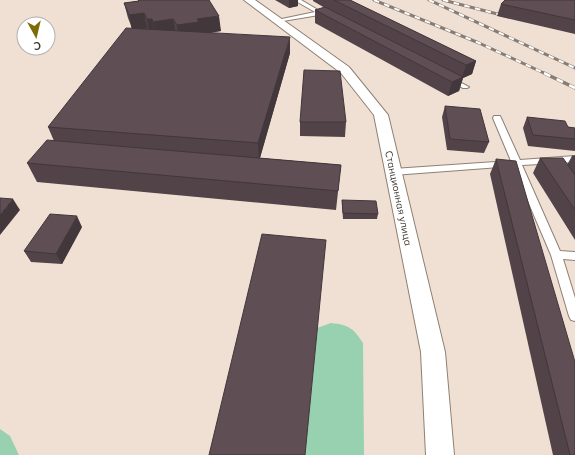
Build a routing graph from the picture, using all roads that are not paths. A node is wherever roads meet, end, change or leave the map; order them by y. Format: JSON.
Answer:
{"nodes":[{"id":1,"x":249,"y":0,"type":"edge"},
{"id":2,"x":297,"y":0,"type":"edge"},
{"id":3,"x":319,"y":12,"type":"junction"},
{"id":4,"x":333,"y":20,"type":"edge"},
{"id":5,"x":279,"y":21,"type":"junction"},
{"id":6,"x":444,"y":76,"type":"edge"},
{"id":7,"x":465,"y":87,"type":"dead end"},
{"id":8,"x":497,"y":118,"type":"dead end"},
{"id":9,"x":575,"y":159,"type":"edge"},
{"id":10,"x":557,"y":160,"type":"junction"},
{"id":11,"x":517,"y":163,"type":"junction"},
{"id":12,"x":564,"y":171,"type":"edge"},
{"id":13,"x":393,"y":172,"type":"junction"},
{"id":14,"x":556,"y":255,"type":"junction"},
{"id":15,"x":575,"y":256,"type":"edge"},
{"id":16,"x":575,"y":316,"type":"edge"},
{"id":17,"x":440,"y":455,"type":"edge"}],
"edges":[{"from":1,"to":5,"type":"street","name":"Станционная улица"},
{"from":2,"to":3,"type":"lane"},
{"from":3,"to":4,"type":"lane"},
{"from":3,"to":5,"type":"lane"},
{"from":5,"to":13,"type":"street","name":"Станционная улица"},
{"from":6,"to":7,"type":"lane"},
{"from":8,"to":11,"type":"lane"},
{"from":9,"to":10,"type":"lane"},
{"from":10,"to":11,"type":"lane"},
{"from":10,"to":12,"type":"lane"},
{"from":11,"to":13,"type":"lane"},
{"from":11,"to":14,"type":"lane"},
{"from":13,"to":17,"type":"street","name":"Станционная улица"},
{"from":14,"to":15,"type":"lane"},
{"from":14,"to":16,"type":"lane"}]}
